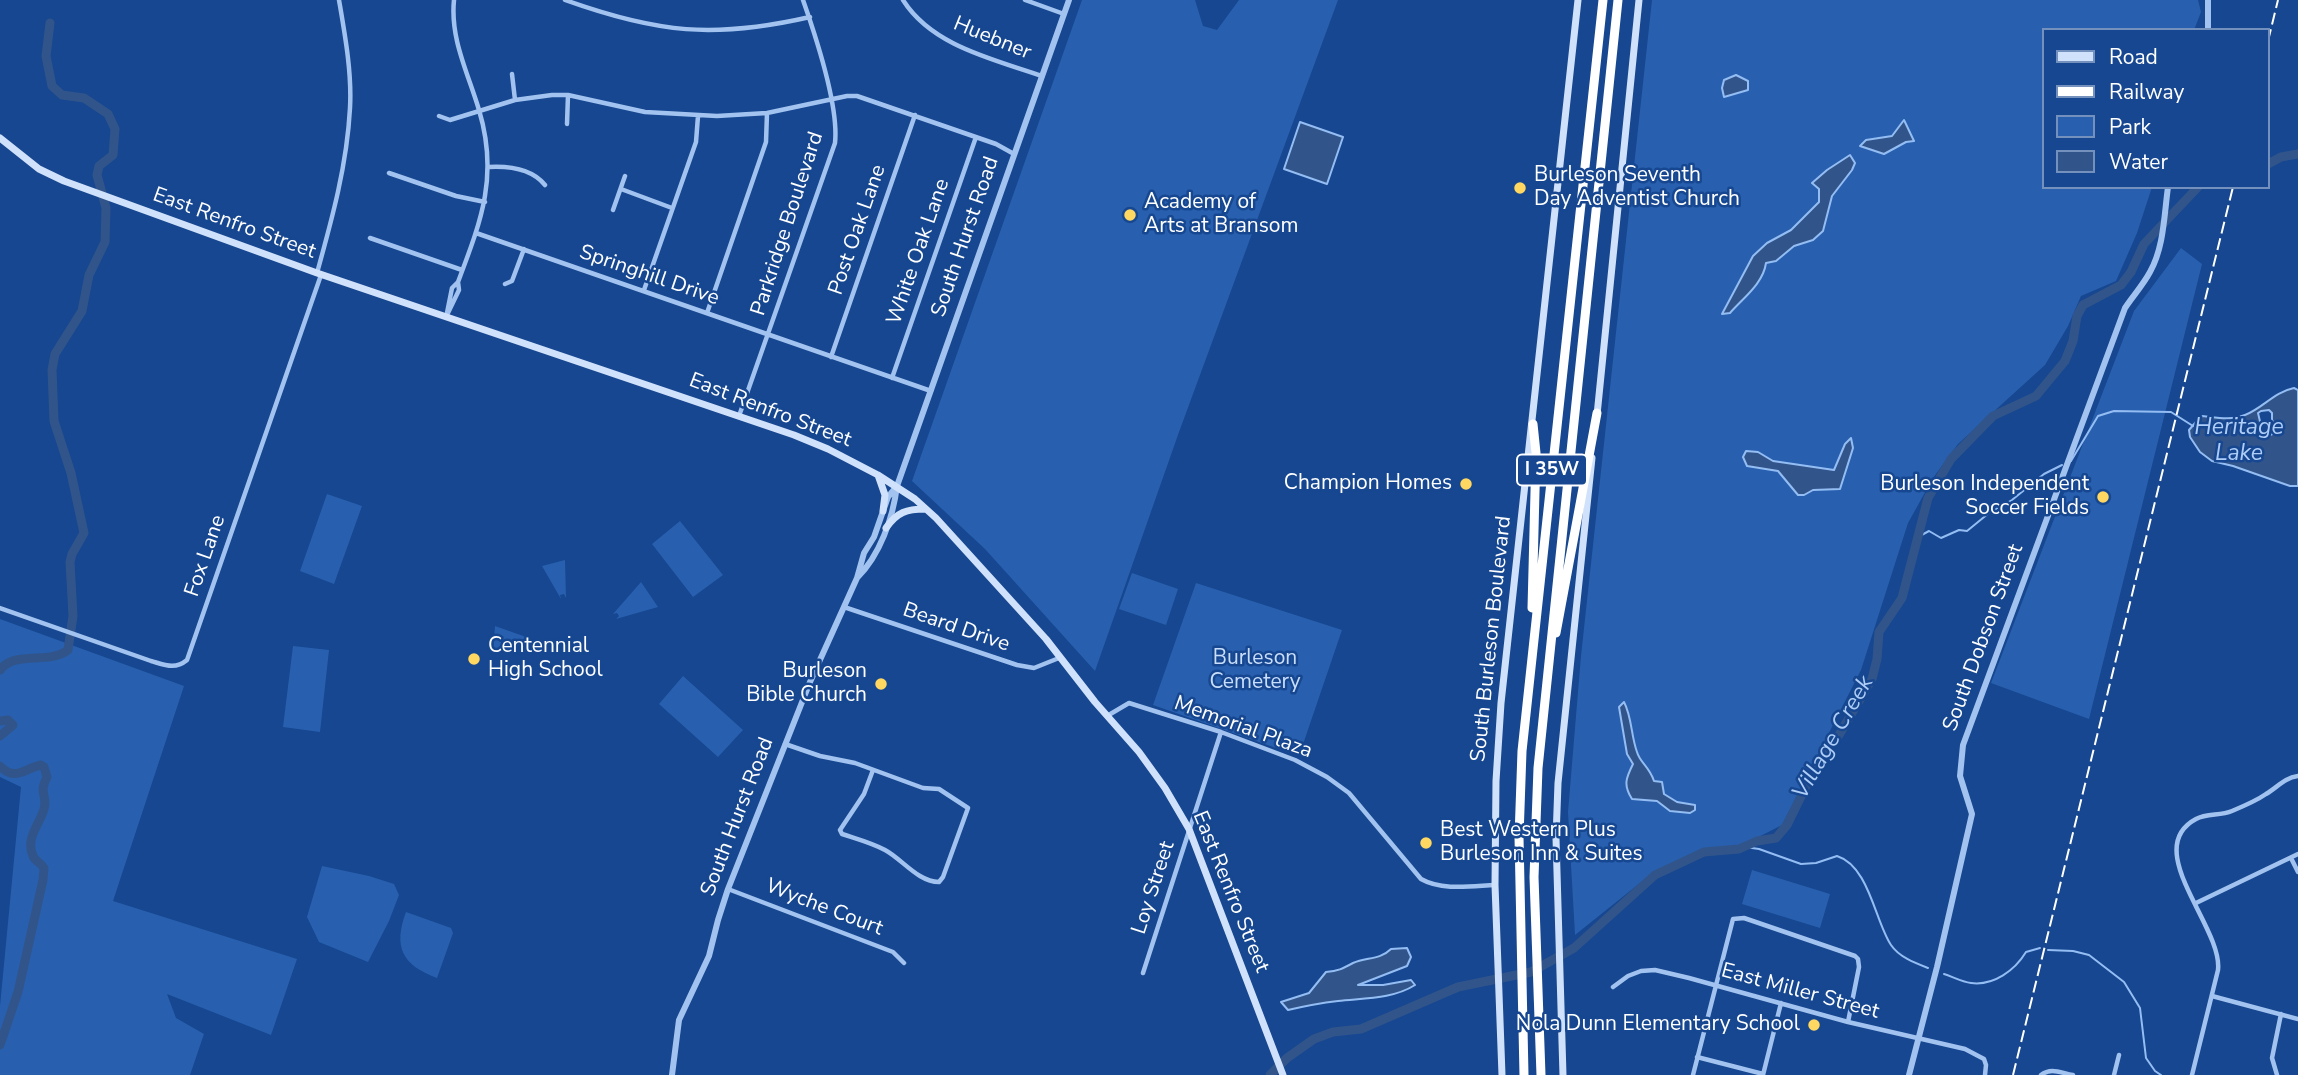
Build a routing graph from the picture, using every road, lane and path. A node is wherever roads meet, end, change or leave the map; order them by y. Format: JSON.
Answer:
{"nodes":[{"id":1,"x":339,"y":0,"type":"edge"},
{"id":2,"x":454,"y":0,"type":"edge"},
{"id":3,"x":565,"y":0,"type":"edge"},
{"id":4,"x":594,"y":0,"type":"edge"},
{"id":5,"x":803,"y":0,"type":"edge"},
{"id":6,"x":903,"y":0,"type":"edge"},
{"id":7,"x":1025,"y":0,"type":"edge"},
{"id":8,"x":1069,"y":0,"type":"edge"},
{"id":9,"x":1578,"y":0,"type":"edge"},
{"id":10,"x":1603,"y":0,"type":"edge"},
{"id":11,"x":1618,"y":0,"type":"edge"},
{"id":12,"x":1639,"y":0,"type":"edge"},
{"id":13,"x":2208,"y":0,"type":"edge"},
{"id":14,"x":589,"y":9,"type":"junction"},
{"id":15,"x":1064,"y":14,"type":"junction"},
{"id":16,"x":810,"y":17,"type":"junction"},
{"id":17,"x":2208,"y":28,"type":"edge"},
{"id":18,"x":512,"y":74,"type":"dead end"},
{"id":19,"x":1042,"y":76,"type":"junction"},
{"id":20,"x":568,"y":95,"type":"junction"},
{"id":21,"x":831,"y":99,"type":"junction"},
{"id":22,"x":515,"y":100,"type":"junction"},
{"id":23,"x":480,"y":112,"type":"junction"},
{"id":24,"x":767,"y":113,"type":"junction"},
{"id":25,"x":915,"y":115,"type":"junction"},
{"id":26,"x":439,"y":116,"type":"dead end"},
{"id":27,"x":698,"y":116,"type":"junction"},
{"id":28,"x":567,"y":124,"type":"dead end"},
{"id":29,"x":976,"y":137,"type":"junction"},
{"id":30,"x":0,"y":138,"type":"edge"},
{"id":31,"x":1014,"y":154,"type":"junction"},
{"id":32,"x":489,"y":167,"type":"junction"},
{"id":33,"x":390,"y":173,"type":"dead end"},
{"id":34,"x":625,"y":176,"type":"dead end"},
{"id":35,"x":545,"y":185,"type":"dead end"},
{"id":36,"x":621,"y":189,"type":"junction"},
{"id":37,"x":2168,"y":189,"type":"edge"},
{"id":38,"x":485,"y":202,"type":"junction"},
{"id":39,"x":672,"y":208,"type":"junction"},
{"id":40,"x":613,"y":209,"type":"dead end"},
{"id":41,"x":476,"y":233,"type":"junction"},
{"id":42,"x":370,"y":238,"type":"dead end"},
{"id":43,"x":524,"y":249,"type":"junction"},
{"id":44,"x":462,"y":270,"type":"junction"},
{"id":45,"x":319,"y":274,"type":"junction"},
{"id":46,"x":506,"y":284,"type":"dead end"},
{"id":47,"x":644,"y":290,"type":"junction"},
{"id":48,"x":706,"y":313,"type":"junction"},
{"id":49,"x":446,"y":317,"type":"junction"},
{"id":50,"x":769,"y":334,"type":"junction"},
{"id":51,"x":831,"y":356,"type":"junction"},
{"id":52,"x":892,"y":378,"type":"junction"},
{"id":53,"x":931,"y":391,"type":"junction"},
{"id":54,"x":1597,"y":413,"type":"junction"},
{"id":55,"x":739,"y":416,"type":"junction"},
{"id":56,"x":1533,"y":424,"type":"junction"},
{"id":57,"x":877,"y":475,"type":"junction"},
{"id":58,"x":897,"y":486,"type":"junction"},
{"id":59,"x":925,"y":509,"type":"junction"},
{"id":60,"x":883,"y":511,"type":"junction"},
{"id":61,"x":886,"y":528,"type":"junction"},
{"id":62,"x":857,"y":578,"type":"junction"},
{"id":63,"x":844,"y":607,"type":"junction"},
{"id":64,"x":0,"y":608,"type":"edge"},
{"id":65,"x":1059,"y":658,"type":"junction"},
{"id":66,"x":1530,"y":672,"type":"junction"},
{"id":67,"x":1546,"y":679,"type":"junction"},
{"id":68,"x":1107,"y":716,"type":"junction"},
{"id":69,"x":1221,"y":732,"type":"junction"},
{"id":70,"x":785,"y":744,"type":"junction"},
{"id":71,"x":873,"y":770,"type":"junction"},
{"id":72,"x":2298,"y":776,"type":"edge"},
{"id":73,"x":1189,"y":829,"type":"junction"},
{"id":74,"x":2298,"y":854,"type":"edge"},
{"id":75,"x":2291,"y":858,"type":"junction"},
{"id":76,"x":2298,"y":872,"type":"edge"},
{"id":77,"x":1495,"y":885,"type":"junction"},
{"id":78,"x":728,"y":889,"type":"junction"},
{"id":79,"x":2196,"y":903,"type":"junction"},
{"id":80,"x":904,"y":963,"type":"dead end"},
{"id":81,"x":1143,"y":973,"type":"dead end"},
{"id":82,"x":1716,"y":985,"type":"junction"},
{"id":83,"x":1613,"y":987,"type":"dead end"},
{"id":84,"x":2212,"y":996,"type":"junction"},
{"id":85,"x":1781,"y":1003,"type":"junction"},
{"id":86,"x":2281,"y":1014,"type":"junction"},
{"id":87,"x":2298,"y":1018,"type":"edge"},
{"id":88,"x":1847,"y":1022,"type":"junction"},
{"id":89,"x":1918,"y":1040,"type":"junction"},
{"id":90,"x":2119,"y":1055,"type":"dead end"},
{"id":91,"x":1698,"y":1057,"type":"junction"},
{"id":92,"x":672,"y":1075,"type":"edge"},
{"id":93,"x":1283,"y":1075,"type":"edge"},
{"id":94,"x":1502,"y":1075,"type":"edge"},
{"id":95,"x":1524,"y":1075,"type":"edge"},
{"id":96,"x":1541,"y":1075,"type":"edge"},
{"id":97,"x":1563,"y":1075,"type":"edge"},
{"id":98,"x":1693,"y":1075,"type":"edge"},
{"id":99,"x":1763,"y":1075,"type":"edge"},
{"id":100,"x":1909,"y":1075,"type":"edge"},
{"id":101,"x":1985,"y":1075,"type":"edge"},
{"id":102,"x":2041,"y":1075,"type":"edge"},
{"id":103,"x":2073,"y":1075,"type":"edge"},
{"id":104,"x":2114,"y":1075,"type":"edge"},
{"id":105,"x":2192,"y":1075,"type":"edge"},
{"id":106,"x":2277,"y":1075,"type":"edge"}],
"edges":[{"from":1,"to":45,"type":"street","name":"Fox Lane"},
{"from":2,"to":23,"type":"street"},
{"from":3,"to":14,"type":"street"},
{"from":4,"to":14,"type":"street"},
{"from":5,"to":16,"type":"street","name":"Parkridge Boulevard"},
{"from":6,"to":19,"type":"street","name":"Huebner"},
{"from":7,"to":15,"type":"street"},
{"from":8,"to":15,"type":"street","name":"South Hurst Road"},
{"from":9,"to":56,"type":"main road","name":"South Burleson Boulevard"},
{"from":10,"to":66,"type":"highway","number":"I 35W"},
{"from":11,"to":67,"type":"highway","number":"I 35W"},
{"from":12,"to":54,"type":"main road"},
{"from":13,"to":17,"type":"street"},
{"from":14,"to":16,"type":"street"},
{"from":15,"to":19,"type":"street","name":"South Hurst Road"},
{"from":16,"to":21,"type":"street","name":"Parkridge Boulevard"},
{"from":18,"to":22,"type":"street"},
{"from":19,"to":31,"type":"street","name":"South Hurst Road"},
{"from":20,"to":22,"type":"street"},
{"from":20,"to":27,"type":"street"},
{"from":20,"to":28,"type":"street"},
{"from":21,"to":24,"type":"street"},
{"from":21,"to":25,"type":"street"},
{"from":21,"to":50,"type":"street","name":"Parkridge Boulevard"},
{"from":22,"to":23,"type":"street"},
{"from":23,"to":26,"type":"street"},
{"from":23,"to":32,"type":"street"},
{"from":24,"to":27,"type":"street"},
{"from":24,"to":48,"type":"street"},
{"from":25,"to":29,"type":"street"},
{"from":25,"to":51,"type":"street","name":"Post Oak Lane"},
{"from":27,"to":39,"type":"street"},
{"from":29,"to":31,"type":"street"},
{"from":29,"to":52,"type":"street","name":"White Oak Lane"},
{"from":30,"to":45,"type":"main road","name":"East Renfro Street"},
{"from":31,"to":53,"type":"street","name":"South Hurst Road"},
{"from":32,"to":35,"type":"street"},
{"from":32,"to":38,"type":"street"},
{"from":33,"to":38,"type":"street"},
{"from":34,"to":36,"type":"street"},
{"from":36,"to":39,"type":"street"},
{"from":36,"to":40,"type":"street"},
{"from":37,"to":89,"type":"street","name":"South Dobson Street"},
{"from":38,"to":41,"type":"street"},
{"from":39,"to":47,"type":"street"},
{"from":41,"to":43,"type":"street","name":"Springhill Drive"},
{"from":41,"to":44,"type":"street"},
{"from":42,"to":44,"type":"street"},
{"from":43,"to":46,"type":"street"},
{"from":43,"to":47,"type":"street","name":"Springhill Drive"},
{"from":44,"to":49,"type":"street"},
{"from":45,"to":49,"type":"main road","name":"East Renfro Street"},
{"from":45,"to":64,"type":"street","name":"Fox Lane"},
{"from":47,"to":48,"type":"street","name":"Springhill Drive"},
{"from":48,"to":50,"type":"street","name":"Springhill Drive"},
{"from":49,"to":55,"type":"main road","name":"East Renfro Street"},
{"from":50,"to":51,"type":"street","name":"Springhill Drive"},
{"from":50,"to":55,"type":"street","name":"Parkridge Boulevard"},
{"from":51,"to":52,"type":"street","name":"Springhill Drive"},
{"from":52,"to":53,"type":"street","name":"Springhill Drive"},
{"from":53,"to":58,"type":"street","name":"South Hurst Road"},
{"from":54,"to":67,"type":"highway"},
{"from":54,"to":97,"type":"main road"},
{"from":55,"to":57,"type":"main road","name":"East Renfro Street"},
{"from":56,"to":66,"type":"highway"},
{"from":56,"to":77,"type":"main road","name":"South Burleson Boulevard"},
{"from":57,"to":58,"type":"main road","name":"East Renfro Street"},
{"from":57,"to":60,"type":"main road"},
{"from":58,"to":59,"type":"main road","name":"East Renfro Street"},
{"from":58,"to":60,"type":"street","name":"South Hurst Road"},
{"from":58,"to":61,"type":"street","name":"South Hurst Road"},
{"from":59,"to":61,"type":"main road"},
{"from":59,"to":65,"type":"main road","name":"East Renfro Street"},
{"from":60,"to":62,"type":"street","name":"South Hurst Road"},
{"from":61,"to":62,"type":"street","name":"South Hurst Road"},
{"from":62,"to":63,"type":"street","name":"South Hurst Road"},
{"from":63,"to":65,"type":"street","name":"Beard Drive"},
{"from":63,"to":70,"type":"street","name":"South Hurst Road"},
{"from":65,"to":68,"type":"main road","name":"East Renfro Street"},
{"from":66,"to":95,"type":"highway","number":"I 35W"},
{"from":67,"to":96,"type":"highway","number":"I 35W"},
{"from":68,"to":69,"type":"street","name":"Memorial Plaza"},
{"from":68,"to":73,"type":"main road","name":"East Renfro Street"},
{"from":69,"to":73,"type":"street","name":"Loy Street"},
{"from":69,"to":77,"type":"street","name":"Memorial Plaza"},
{"from":70,"to":71,"type":"street"},
{"from":70,"to":78,"type":"street","name":"South Hurst Road"},
{"from":71,"to":71,"type":"street"},
{"from":72,"to":79,"type":"street"},
{"from":73,"to":81,"type":"street","name":"Loy Street"},
{"from":73,"to":93,"type":"main road","name":"East Renfro Street"},
{"from":74,"to":75,"type":"street"},
{"from":75,"to":76,"type":"street"},
{"from":75,"to":79,"type":"street"},
{"from":77,"to":94,"type":"main road","name":"South Burleson Boulevard"},
{"from":78,"to":80,"type":"street","name":"Wyche Court"},
{"from":78,"to":92,"type":"street","name":"South Hurst Road"},
{"from":79,"to":84,"type":"street"},
{"from":82,"to":83,"type":"street","name":"East Miller Street"},
{"from":82,"to":85,"type":"street","name":"East Miller Street"},
{"from":82,"to":88,"type":"street"},
{"from":82,"to":91,"type":"street"},
{"from":84,"to":86,"type":"street"},
{"from":84,"to":105,"type":"street"},
{"from":85,"to":88,"type":"street","name":"East Miller Street"},
{"from":85,"to":99,"type":"street"},
{"from":86,"to":87,"type":"street"},
{"from":86,"to":106,"type":"street"},
{"from":88,"to":89,"type":"street","name":"East Miller Street"},
{"from":89,"to":100,"type":"street","name":"South Dobson Street"},
{"from":89,"to":101,"type":"street","name":"East Miller Street"},
{"from":90,"to":104,"type":"street"},
{"from":91,"to":98,"type":"street"},
{"from":91,"to":99,"type":"street"},
{"from":102,"to":103,"type":"street"}]}
